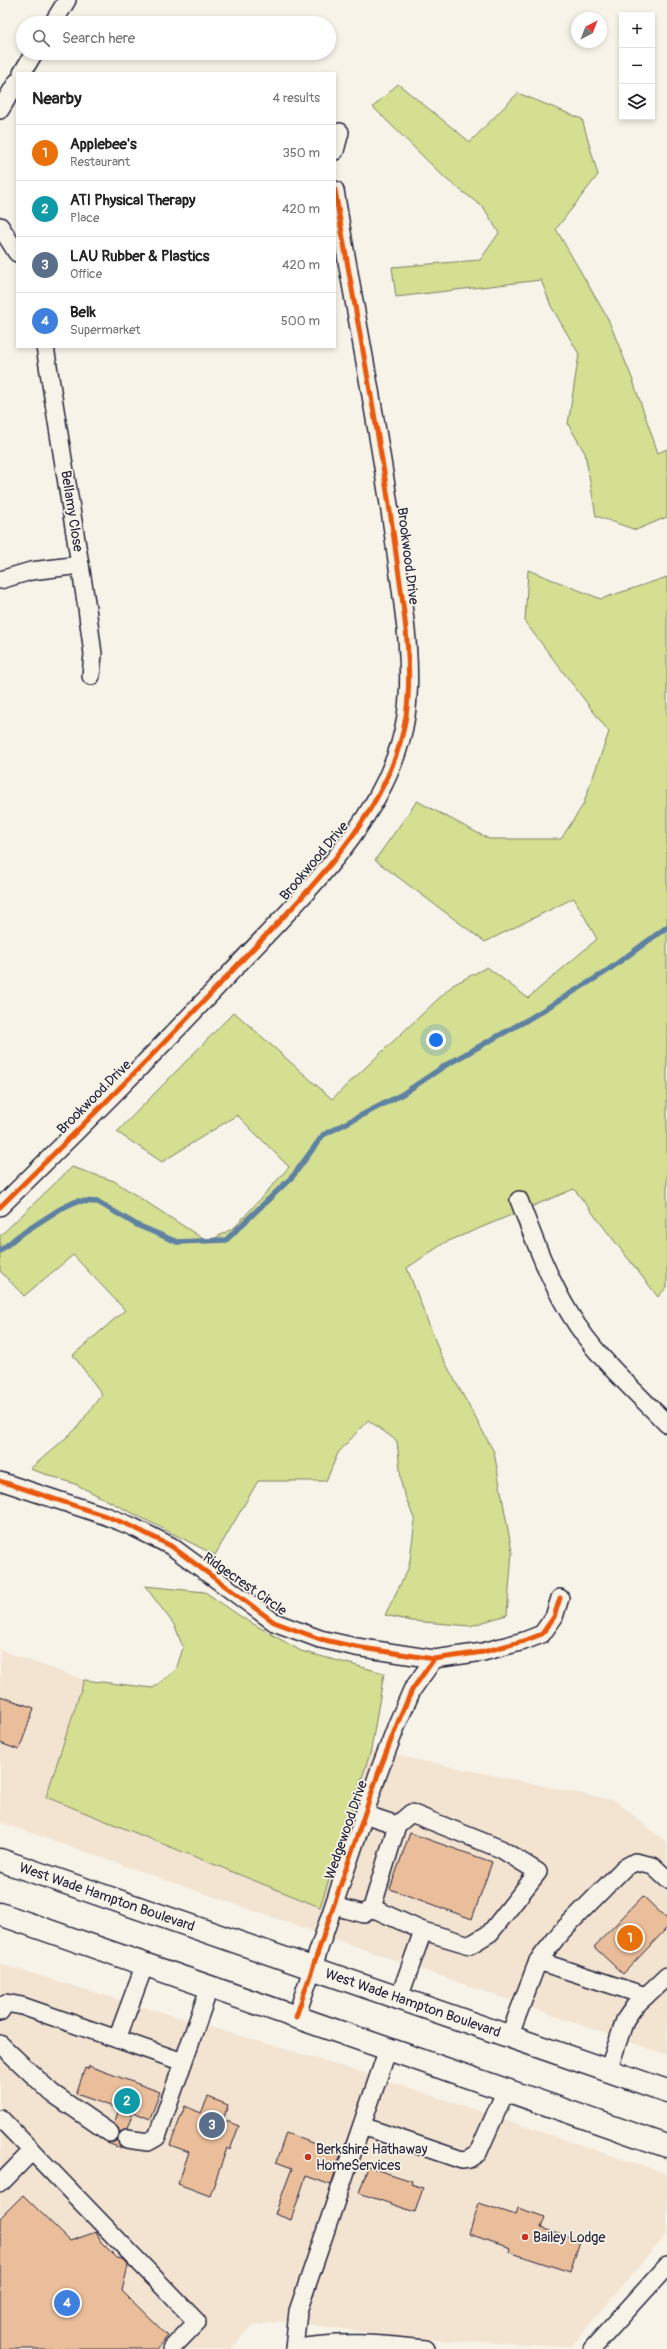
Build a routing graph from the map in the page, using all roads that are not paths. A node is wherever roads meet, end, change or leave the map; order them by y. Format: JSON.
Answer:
{"nodes":[{"id":1,"x":67,"y":0,"type":"edge"},
{"id":2,"x":57,"y":16,"type":"edge"},
{"id":3,"x":30,"y":60,"type":"edge"},
{"id":4,"x":23,"y":72,"type":"edge"},
{"id":5,"x":16,"y":84,"type":"edge"},
{"id":6,"x":0,"y":110,"type":"edge"},
{"id":7,"x":340,"y":132,"type":"dead end"},
{"id":8,"x":336,"y":147,"type":"edge"},
{"id":9,"x":336,"y":196,"type":"edge"},
{"id":10,"x":0,"y":226,"type":"edge"},
{"id":11,"x":16,"y":251,"type":"edge"},
{"id":12,"x":45,"y":348,"type":"edge"},
{"id":13,"x":80,"y":565,"type":"junction"},
{"id":14,"x":0,"y":580,"type":"edge"},
{"id":15,"x":91,"y":676,"type":"dead end"},
{"id":16,"x":519,"y":1200,"type":"dead end"},
{"id":17,"x":0,"y":1207,"type":"edge"},
{"id":18,"x":667,"y":1424,"type":"edge"},
{"id":19,"x":0,"y":1481,"type":"edge"},
{"id":20,"x":560,"y":1598,"type":"dead end"},
{"id":21,"x":434,"y":1659,"type":"junction"},
{"id":22,"x":364,"y":1814,"type":"junction"},
{"id":23,"x":397,"y":1825,"type":"junction"},
{"id":24,"x":0,"y":1860,"type":"edge"},
{"id":25,"x":667,"y":1879,"type":"edge"},
{"id":26,"x":334,"y":1906,"type":"junction"},
{"id":27,"x":372,"y":1908,"type":"junction"},
{"id":28,"x":0,"y":1914,"type":"edge"},
{"id":29,"x":423,"y":1931,"type":"junction"},
{"id":30,"x":538,"y":1960,"type":"junction"},
{"id":31,"x":145,"y":1964,"type":"junction"},
{"id":32,"x":313,"y":1968,"type":"junction"},
{"id":33,"x":667,"y":1976,"type":"edge"},
{"id":34,"x":210,"y":1986,"type":"junction"},
{"id":35,"x":646,"y":1996,"type":"junction"},
{"id":36,"x":399,"y":1998,"type":"junction"},
{"id":37,"x":0,"y":2012,"type":"edge"},
{"id":38,"x":296,"y":2017,"type":"junction"},
{"id":39,"x":509,"y":2037,"type":"junction"},
{"id":40,"x":117,"y":2039,"type":"junction"},
{"id":41,"x":0,"y":2044,"type":"edge"},
{"id":42,"x":388,"y":2049,"type":"junction"},
{"id":43,"x":183,"y":2062,"type":"junction"},
{"id":44,"x":608,"y":2071,"type":"junction"},
{"id":45,"x":506,"y":2090,"type":"junction"},
{"id":46,"x":667,"y":2091,"type":"edge"},
{"id":47,"x":0,"y":2118,"type":"edge"},
{"id":48,"x":362,"y":2126,"type":"junction"},
{"id":49,"x":110,"y":2132,"type":"dead end"},
{"id":50,"x":127,"y":2139,"type":"dead end"},
{"id":51,"x":667,"y":2146,"type":"edge"},
{"id":52,"x":32,"y":2152,"type":"junction"},
{"id":53,"x":0,"y":2184,"type":"edge"},
{"id":54,"x":667,"y":2266,"type":"edge"},
{"id":55,"x":170,"y":2349,"type":"edge"},
{"id":56,"x":294,"y":2349,"type":"edge"},
{"id":57,"x":425,"y":2349,"type":"edge"},
{"id":58,"x":592,"y":2349,"type":"edge"}],
"edges":[{"from":1,"to":2,"type":"street"},
{"from":3,"to":4,"type":"street"},
{"from":5,"to":6,"type":"street"},
{"from":7,"to":8,"type":"street"},
{"from":9,"to":17,"type":"street","name":"Brookwood Drive"},
{"from":10,"to":11,"type":"street"},
{"from":12,"to":13,"type":"street","name":"Bellamy Close"},
{"from":13,"to":14,"type":"street"},
{"from":13,"to":15,"type":"street","name":"Bellamy Close"},
{"from":16,"to":18,"type":"street"},
{"from":19,"to":21,"type":"street","name":"Ridgecrest Circle"},
{"from":20,"to":21,"type":"street","name":"Ridgecrest Circle"},
{"from":21,"to":22,"type":"street","name":"Wedgewood Drive"},
{"from":22,"to":23,"type":"street"},
{"from":22,"to":26,"type":"street","name":"Wedgewood Drive"},
{"from":23,"to":27,"type":"street"},
{"from":23,"to":29,"type":"street"},
{"from":24,"to":32,"type":"main road","name":"West Wade Hampton Boulevard"},
{"from":25,"to":30,"type":"street"},
{"from":26,"to":27,"type":"street"},
{"from":26,"to":32,"type":"street","name":"Wedgewood Drive"},
{"from":27,"to":29,"type":"street"},
{"from":28,"to":31,"type":"main road"},
{"from":29,"to":36,"type":"street"},
{"from":30,"to":35,"type":"street"},
{"from":30,"to":39,"type":"street"},
{"from":31,"to":34,"type":"main road"},
{"from":31,"to":40,"type":"street"},
{"from":32,"to":36,"type":"main road","name":"West Wade Hampton Boulevard"},
{"from":32,"to":38,"type":"street","name":"Wedgewood Drive"},
{"from":33,"to":35,"type":"street"},
{"from":34,"to":38,"type":"main road"},
{"from":34,"to":43,"type":"street"},
{"from":35,"to":44,"type":"street"},
{"from":36,"to":39,"type":"main road","name":"West Wade Hampton Boulevard"},
{"from":37,"to":40,"type":"street"},
{"from":38,"to":42,"type":"main road"},
{"from":39,"to":44,"type":"main road","name":"West Wade Hampton Boulevard"},
{"from":40,"to":43,"type":"street"},
{"from":41,"to":49,"type":"street"},
{"from":42,"to":45,"type":"main road"},
{"from":42,"to":48,"type":"street"},
{"from":43,"to":50,"type":"street"},
{"from":44,"to":46,"type":"main road","name":"West Wade Hampton Boulevard"},
{"from":45,"to":48,"type":"street"},
{"from":45,"to":51,"type":"main road"},
{"from":47,"to":52,"type":"street"},
{"from":48,"to":56,"type":"street"},
{"from":52,"to":53,"type":"street"},
{"from":52,"to":55,"type":"street"},
{"from":54,"to":58,"type":"street"},
{"from":56,"to":57,"type":"street"}]}
